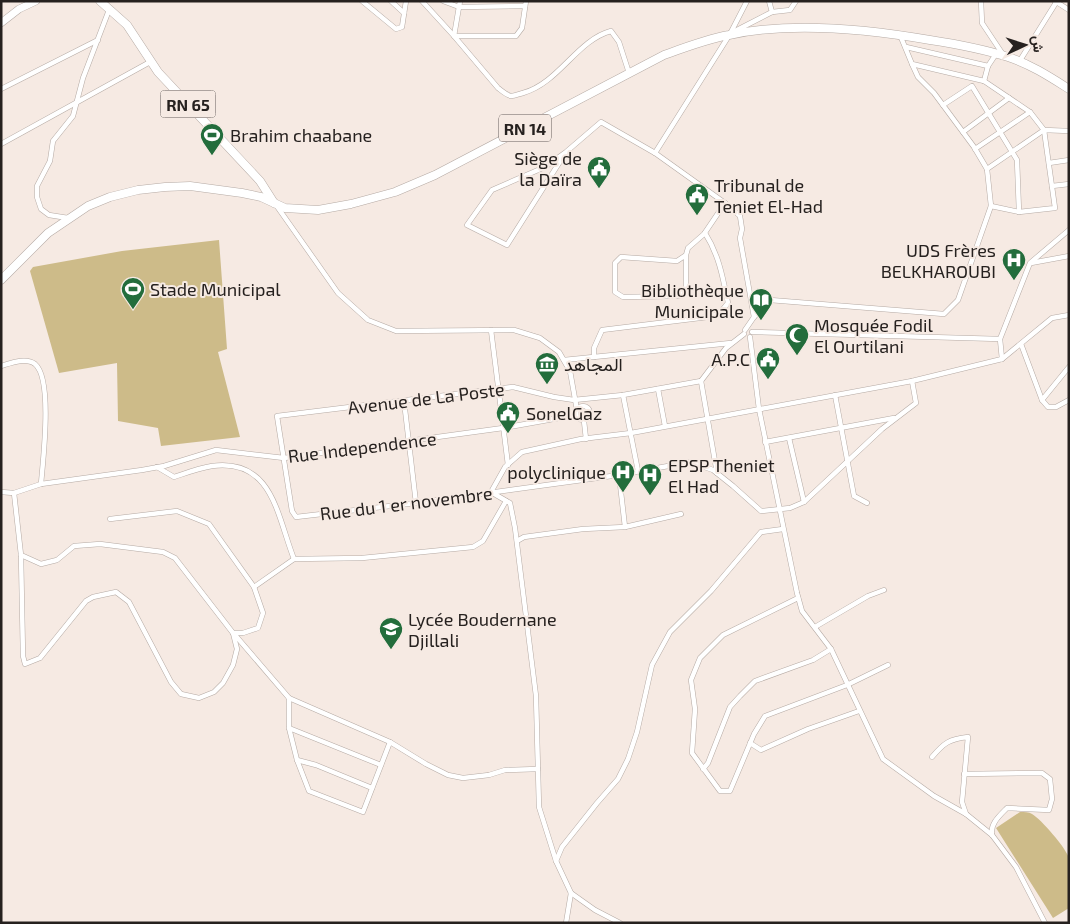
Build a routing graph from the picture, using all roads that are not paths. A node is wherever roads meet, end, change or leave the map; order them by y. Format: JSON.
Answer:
{"nodes":[{"id":1,"x":36,"y":1,"type":"edge"},
{"id":2,"x":362,"y":1,"type":"edge"},
{"id":3,"x":391,"y":1,"type":"edge"},
{"id":4,"x":406,"y":1,"type":"edge"},
{"id":5,"x":422,"y":1,"type":"edge"},
{"id":6,"x":443,"y":1,"type":"edge"},
{"id":7,"x":747,"y":1,"type":"edge"},
{"id":8,"x":769,"y":1,"type":"edge"},
{"id":9,"x":796,"y":1,"type":"edge"},
{"id":10,"x":981,"y":1,"type":"edge"},
{"id":11,"x":1057,"y":2,"type":"edge"},
{"id":12,"x":102,"y":4,"type":"edge"},
{"id":13,"x":459,"y":4,"type":"edge"},
{"id":14,"x":525,"y":4,"type":"edge"},
{"id":15,"x":1069,"y":10,"type":"edge"},
{"id":16,"x":404,"y":12,"type":"junction"},
{"id":17,"x":772,"y":12,"type":"junction"},
{"id":18,"x":1,"y":22,"type":"edge"},
{"id":19,"x":730,"y":34,"type":"junction"},
{"id":20,"x":900,"y":35,"type":"junction"},
{"id":21,"x":454,"y":36,"type":"junction"},
{"id":22,"x":98,"y":40,"type":"junction"},
{"id":23,"x":906,"y":47,"type":"junction"},
{"id":24,"x":1000,"y":55,"type":"junction"},
{"id":25,"x":150,"y":62,"type":"junction"},
{"id":26,"x":1019,"y":62,"type":"junction"},
{"id":27,"x":912,"y":64,"type":"junction"},
{"id":28,"x":988,"y":66,"type":"junction"},
{"id":29,"x":629,"y":73,"type":"junction"},
{"id":30,"x":984,"y":81,"type":"junction"},
{"id":31,"x":1,"y":89,"type":"edge"},
{"id":32,"x":1069,"y":89,"type":"edge"},
{"id":33,"x":1009,"y":98,"type":"junction"},
{"id":34,"x":76,"y":102,"type":"junction"},
{"id":35,"x":943,"y":106,"type":"junction"},
{"id":36,"x":1030,"y":112,"type":"junction"},
{"id":37,"x":989,"y":113,"type":"junction"},
{"id":38,"x":1044,"y":130,"type":"junction"},
{"id":39,"x":1001,"y":131,"type":"junction"},
{"id":40,"x":1069,"y":131,"type":"edge"},
{"id":41,"x":963,"y":132,"type":"junction"},
{"id":42,"x":1,"y":144,"type":"edge"},
{"id":43,"x":975,"y":149,"type":"junction"},
{"id":44,"x":1014,"y":151,"type":"junction"},
{"id":45,"x":566,"y":152,"type":"junction"},
{"id":46,"x":655,"y":153,"type":"junction"},
{"id":47,"x":1069,"y":160,"type":"edge"},
{"id":48,"x":1049,"y":163,"type":"junction"},
{"id":49,"x":988,"y":169,"type":"junction"},
{"id":50,"x":1069,"y":184,"type":"edge"},
{"id":51,"x":1052,"y":186,"type":"junction"},
{"id":52,"x":274,"y":203,"type":"junction"},
{"id":53,"x":725,"y":203,"type":"junction"},
{"id":54,"x":991,"y":206,"type":"junction"},
{"id":55,"x":1019,"y":212,"type":"junction"},
{"id":56,"x":68,"y":218,"type":"junction"},
{"id":57,"x":1069,"y":230,"type":"edge"},
{"id":58,"x":705,"y":232,"type":"junction"},
{"id":59,"x":686,"y":254,"type":"junction"},
{"id":60,"x":1069,"y":256,"type":"edge"},
{"id":61,"x":1030,"y":263,"type":"junction"},
{"id":62,"x":1,"y":280,"type":"edge"},
{"id":63,"x":1069,"y":315,"type":"edge"},
{"id":64,"x":754,"y":316,"type":"junction"},
{"id":65,"x":491,"y":330,"type":"junction"},
{"id":66,"x":744,"y":332,"type":"junction"},
{"id":67,"x":751,"y":334,"type":"junction"},
{"id":68,"x":1000,"y":339,"type":"junction"},
{"id":69,"x":732,"y":343,"type":"junction"},
{"id":70,"x":1020,"y":344,"type":"junction"},
{"id":71,"x":594,"y":357,"type":"junction"},
{"id":72,"x":1002,"y":359,"type":"junction"},
{"id":73,"x":564,"y":360,"type":"junction"},
{"id":74,"x":1,"y":366,"type":"edge"},
{"id":75,"x":1069,"y":367,"type":"edge"},
{"id":76,"x":701,"y":381,"type":"junction"},
{"id":77,"x":912,"y":382,"type":"junction"},
{"id":78,"x":498,"y":389,"type":"junction"},
{"id":79,"x":658,"y":389,"type":"junction"},
{"id":80,"x":623,"y":395,"type":"junction"},
{"id":81,"x":835,"y":396,"type":"junction"},
{"id":82,"x":574,"y":400,"type":"junction"},
{"id":83,"x":1042,"y":400,"type":"junction"},
{"id":84,"x":1069,"y":400,"type":"edge"},
{"id":85,"x":404,"y":401,"type":"junction"},
{"id":86,"x":759,"y":409,"type":"junction"},
{"id":87,"x":576,"y":413,"type":"junction"},
{"id":88,"x":707,"y":418,"type":"junction"},
{"id":89,"x":897,"y":418,"type":"junction"},
{"id":90,"x":584,"y":421,"type":"junction"},
{"id":91,"x":665,"y":426,"type":"junction"},
{"id":92,"x":503,"y":428,"type":"junction"},
{"id":93,"x":842,"y":429,"type":"junction"},
{"id":94,"x":631,"y":433,"type":"junction"},
{"id":95,"x":789,"y":438,"type":"junction"},
{"id":96,"x":586,"y":439,"type":"junction"},
{"id":97,"x":409,"y":442,"type":"junction"},
{"id":98,"x":766,"y":442,"type":"junction"},
{"id":99,"x":284,"y":458,"type":"junction"},
{"id":100,"x":847,"y":461,"type":"junction"},
{"id":101,"x":508,"y":465,"type":"junction"},
{"id":102,"x":157,"y":467,"type":"junction"},
{"id":103,"x":638,"y":471,"type":"junction"},
{"id":104,"x":717,"y":473,"type":"junction"},
{"id":105,"x":619,"y":475,"type":"junction"},
{"id":106,"x":42,"y":484,"type":"junction"},
{"id":107,"x":1,"y":492,"type":"edge"},
{"id":108,"x":491,"y":492,"type":"junction"},
{"id":109,"x":14,"y":493,"type":"junction"},
{"id":110,"x":506,"y":501,"type":"junction"},
{"id":111,"x":804,"y":502,"type":"junction"},
{"id":112,"x":416,"y":503,"type":"junction"},
{"id":113,"x":867,"y":503,"type":"dead end"},
{"id":114,"x":779,"y":509,"type":"junction"},
{"id":115,"x":681,"y":514,"type":"dead end"},
{"id":116,"x":296,"y":517,"type":"joint"},
{"id":117,"x":110,"y":519,"type":"dead end"},
{"id":118,"x":625,"y":527,"type":"junction"},
{"id":119,"x":783,"y":529,"type":"junction"},
{"id":120,"x":517,"y":541,"type":"junction"},
{"id":121,"x":22,"y":555,"type":"junction"},
{"id":122,"x":294,"y":558,"type":"junction"},
{"id":123,"x":254,"y":587,"type":"junction"},
{"id":124,"x":884,"y":590,"type":"dead end"},
{"id":125,"x":798,"y":598,"type":"junction"},
{"id":126,"x":815,"y":628,"type":"junction"},
{"id":127,"x":233,"y":633,"type":"junction"},
{"id":128,"x":830,"y":649,"type":"junction"},
{"id":129,"x":888,"y":665,"type":"dead end"},
{"id":130,"x":847,"y":685,"type":"junction"},
{"id":131,"x":289,"y":698,"type":"junction"},
{"id":132,"x":860,"y":711,"type":"junction"},
{"id":133,"x":289,"y":728,"type":"junction"},
{"id":134,"x":390,"y":742,"type":"junction"},
{"id":135,"x":750,"y":744,"type":"junction"},
{"id":136,"x":932,"y":757,"type":"dead end"},
{"id":137,"x":297,"y":760,"type":"junction"},
{"id":138,"x":381,"y":765,"type":"junction"},
{"id":139,"x":538,"y":769,"type":"junction"},
{"id":140,"x":703,"y":769,"type":"junction"},
{"id":141,"x":964,"y":774,"type":"junction"},
{"id":142,"x":372,"y":788,"type":"junction"},
{"id":143,"x":966,"y":814,"type":"junction"},
{"id":144,"x":992,"y":835,"type":"junction"},
{"id":145,"x":556,"y":861,"type":"junction"},
{"id":146,"x":571,"y":893,"type":"junction"},
{"id":147,"x":566,"y":923,"type":"edge"},
{"id":148,"x":620,"y":923,"type":"edge"},
{"id":149,"x":1045,"y":923,"type":"edge"}],
"edges":[{"from":1,"to":18,"type":"street"},
{"from":2,"to":16,"type":"street"},
{"from":3,"to":16,"type":"street"},
{"from":4,"to":16,"type":"street"},
{"from":5,"to":21,"type":"street"},
{"from":6,"to":13,"type":"street"},
{"from":7,"to":19,"type":"street"},
{"from":8,"to":17,"type":"street"},
{"from":9,"to":17,"type":"street"},
{"from":10,"to":24,"type":"street"},
{"from":11,"to":15,"type":"street"},
{"from":11,"to":26,"type":"street"},
{"from":12,"to":22,"type":"street"},
{"from":12,"to":25,"type":"main road","number":"RN 65"},
{"from":13,"to":14,"type":"street"},
{"from":13,"to":21,"type":"street"},
{"from":14,"to":21,"type":"street"},
{"from":17,"to":19,"type":"street"},
{"from":19,"to":20,"type":"main road","number":"RN 14"},
{"from":19,"to":29,"type":"main road","number":"RN 14"},
{"from":19,"to":46,"type":"street"},
{"from":20,"to":23,"type":"street"},
{"from":20,"to":24,"type":"main road","number":"RN 14"},
{"from":21,"to":29,"type":"street"},
{"from":22,"to":31,"type":"street"},
{"from":22,"to":34,"type":"street"},
{"from":23,"to":27,"type":"street"},
{"from":23,"to":28,"type":"street"},
{"from":24,"to":26,"type":"main road","number":"RN 14"},
{"from":24,"to":28,"type":"street"},
{"from":25,"to":34,"type":"street"},
{"from":25,"to":52,"type":"main road","number":"RN 65"},
{"from":26,"to":32,"type":"main road","number":"RN 14"},
{"from":27,"to":30,"type":"street"},
{"from":27,"to":35,"type":"street"},
{"from":28,"to":30,"type":"street"},
{"from":29,"to":52,"type":"main road","number":"RN 14"},
{"from":30,"to":33,"type":"street"},
{"from":33,"to":36,"type":"street"},
{"from":33,"to":37,"type":"street"},
{"from":34,"to":42,"type":"street"},
{"from":34,"to":56,"type":"street"},
{"from":35,"to":37,"type":"street"},
{"from":35,"to":41,"type":"street"},
{"from":36,"to":38,"type":"street"},
{"from":36,"to":39,"type":"street"},
{"from":37,"to":39,"type":"street"},
{"from":37,"to":41,"type":"street"},
{"from":38,"to":40,"type":"street"},
{"from":38,"to":44,"type":"street"},
{"from":38,"to":48,"type":"street"},
{"from":39,"to":43,"type":"street"},
{"from":39,"to":44,"type":"street"},
{"from":41,"to":43,"type":"street"},
{"from":43,"to":49,"type":"street"},
{"from":44,"to":49,"type":"street"},
{"from":44,"to":55,"type":"street"},
{"from":45,"to":45,"type":"street"},
{"from":45,"to":46,"type":"street"},
{"from":46,"to":53,"type":"street"},
{"from":47,"to":48,"type":"street"},
{"from":48,"to":51,"type":"street"},
{"from":49,"to":54,"type":"street"},
{"from":50,"to":51,"type":"street"},
{"from":51,"to":55,"type":"street"},
{"from":52,"to":56,"type":"main road","number":"RN 14"},
{"from":52,"to":65,"type":"street"},
{"from":53,"to":58,"type":"street"},
{"from":53,"to":64,"type":"street"},
{"from":54,"to":55,"type":"street"},
{"from":54,"to":64,"type":"street"},
{"from":56,"to":62,"type":"main road","number":"RN 14"},
{"from":57,"to":61,"type":"street"},
{"from":58,"to":59,"type":"street"},
{"from":58,"to":71,"type":"street"},
{"from":59,"to":59,"type":"street"},
{"from":60,"to":61,"type":"street"},
{"from":61,"to":68,"type":"street"},
{"from":63,"to":70,"type":"street"},
{"from":64,"to":66,"type":"street"},
{"from":65,"to":73,"type":"street"},
{"from":65,"to":78,"type":"street"},
{"from":66,"to":67,"type":"street"},
{"from":66,"to":69,"type":"street"},
{"from":67,"to":68,"type":"street"},
{"from":67,"to":86,"type":"street"},
{"from":68,"to":72,"type":"street"},
{"from":69,"to":71,"type":"street"},
{"from":69,"to":76,"type":"street"},
{"from":70,"to":72,"type":"street"},
{"from":70,"to":83,"type":"street"},
{"from":71,"to":73,"type":"street"},
{"from":72,"to":77,"type":"street"},
{"from":73,"to":82,"type":"street"},
{"from":74,"to":106,"type":"street"},
{"from":75,"to":83,"type":"street"},
{"from":76,"to":79,"type":"street","name":"Avenue de La Poste"},
{"from":76,"to":88,"type":"street"},
{"from":77,"to":81,"type":"street"},
{"from":77,"to":89,"type":"street","name":"Rue du 1 er novembre"},
{"from":78,"to":82,"type":"street","name":"Avenue de La Poste"},
{"from":78,"to":85,"type":"street","name":"Avenue de La Poste"},
{"from":78,"to":92,"type":"street"},
{"from":79,"to":80,"type":"street","name":"Avenue de La Poste"},
{"from":79,"to":91,"type":"street"},
{"from":80,"to":82,"type":"street","name":"Avenue de La Poste"},
{"from":80,"to":94,"type":"street"},
{"from":81,"to":86,"type":"street"},
{"from":81,"to":93,"type":"street"},
{"from":82,"to":87,"type":"street"},
{"from":83,"to":84,"type":"street"},
{"from":85,"to":97,"type":"street"},
{"from":85,"to":99,"type":"street","name":"Avenue de La Poste"},
{"from":86,"to":88,"type":"street"},
{"from":86,"to":98,"type":"street"},
{"from":87,"to":90,"type":"street"},
{"from":87,"to":90,"type":"street"},
{"from":87,"to":92,"type":"street","name":"Rue Independence"},
{"from":88,"to":91,"type":"street"},
{"from":88,"to":104,"type":"street"},
{"from":89,"to":93,"type":"street"},
{"from":89,"to":100,"type":"street","name":"Rue du 1 er novembre"},
{"from":90,"to":96,"type":"street"},
{"from":91,"to":94,"type":"street"},
{"from":92,"to":97,"type":"street","name":"Rue Independence"},
{"from":92,"to":101,"type":"street"},
{"from":93,"to":95,"type":"street"},
{"from":93,"to":100,"type":"street"},
{"from":94,"to":96,"type":"street"},
{"from":94,"to":103,"type":"street"},
{"from":95,"to":98,"type":"street"},
{"from":95,"to":111,"type":"street"},
{"from":96,"to":101,"type":"street"},
{"from":97,"to":99,"type":"street","name":"Rue Independence"},
{"from":97,"to":112,"type":"street"},
{"from":98,"to":114,"type":"street"},
{"from":99,"to":102,"type":"street","name":"Rue Independence"},
{"from":99,"to":116,"type":"street","name":"Avenue de La Poste"},
{"from":100,"to":111,"type":"street","name":"Rue du 1 er novembre"},
{"from":100,"to":113,"type":"street"},
{"from":101,"to":108,"type":"street"},
{"from":102,"to":106,"type":"street","name":"Rue Independence"},
{"from":102,"to":122,"type":"street"},
{"from":103,"to":104,"type":"street","name":"Rue du 1 er novembre"},
{"from":103,"to":105,"type":"street","name":"Rue du 1 er novembre"},
{"from":104,"to":114,"type":"street","name":"Rue du 1 er novembre"},
{"from":105,"to":108,"type":"street","name":"Rue du 1 er novembre"},
{"from":105,"to":118,"type":"street"},
{"from":106,"to":109,"type":"street","name":"Rue Independence"},
{"from":107,"to":109,"type":"street","name":"Rue Independence"},
{"from":108,"to":110,"type":"street"},
{"from":108,"to":112,"type":"street","name":"Rue du 1 er novembre"},
{"from":109,"to":121,"type":"street"},
{"from":110,"to":120,"type":"street"},
{"from":110,"to":122,"type":"street"},
{"from":111,"to":114,"type":"street","name":"Rue du 1 er novembre"},
{"from":112,"to":116,"type":"street","name":"Rue du 1 er novembre"},
{"from":114,"to":119,"type":"street"},
{"from":115,"to":118,"type":"street"},
{"from":117,"to":123,"type":"street"},
{"from":118,"to":120,"type":"street"},
{"from":119,"to":125,"type":"street"},
{"from":119,"to":145,"type":"street"},
{"from":120,"to":139,"type":"street"},
{"from":121,"to":127,"type":"street"},
{"from":121,"to":127,"type":"street"},
{"from":122,"to":123,"type":"street"},
{"from":123,"to":127,"type":"street"},
{"from":124,"to":126,"type":"street"},
{"from":125,"to":126,"type":"street"},
{"from":125,"to":140,"type":"street"},
{"from":126,"to":128,"type":"street"},
{"from":127,"to":131,"type":"street"},
{"from":128,"to":130,"type":"street"},
{"from":128,"to":140,"type":"street"},
{"from":129,"to":130,"type":"street"},
{"from":130,"to":132,"type":"street"},
{"from":130,"to":135,"type":"street"},
{"from":131,"to":133,"type":"street"},
{"from":131,"to":134,"type":"street"},
{"from":132,"to":135,"type":"street"},
{"from":132,"to":143,"type":"street"},
{"from":133,"to":137,"type":"street"},
{"from":133,"to":138,"type":"street"},
{"from":134,"to":138,"type":"street"},
{"from":134,"to":139,"type":"street"},
{"from":135,"to":140,"type":"street"},
{"from":136,"to":141,"type":"street"},
{"from":137,"to":142,"type":"street"},
{"from":137,"to":142,"type":"street"},
{"from":138,"to":142,"type":"street"},
{"from":139,"to":145,"type":"street"},
{"from":141,"to":143,"type":"street"},
{"from":141,"to":144,"type":"street"},
{"from":143,"to":144,"type":"street"},
{"from":144,"to":149,"type":"street"},
{"from":145,"to":146,"type":"street"},
{"from":146,"to":147,"type":"street"},
{"from":146,"to":148,"type":"street"}]}
